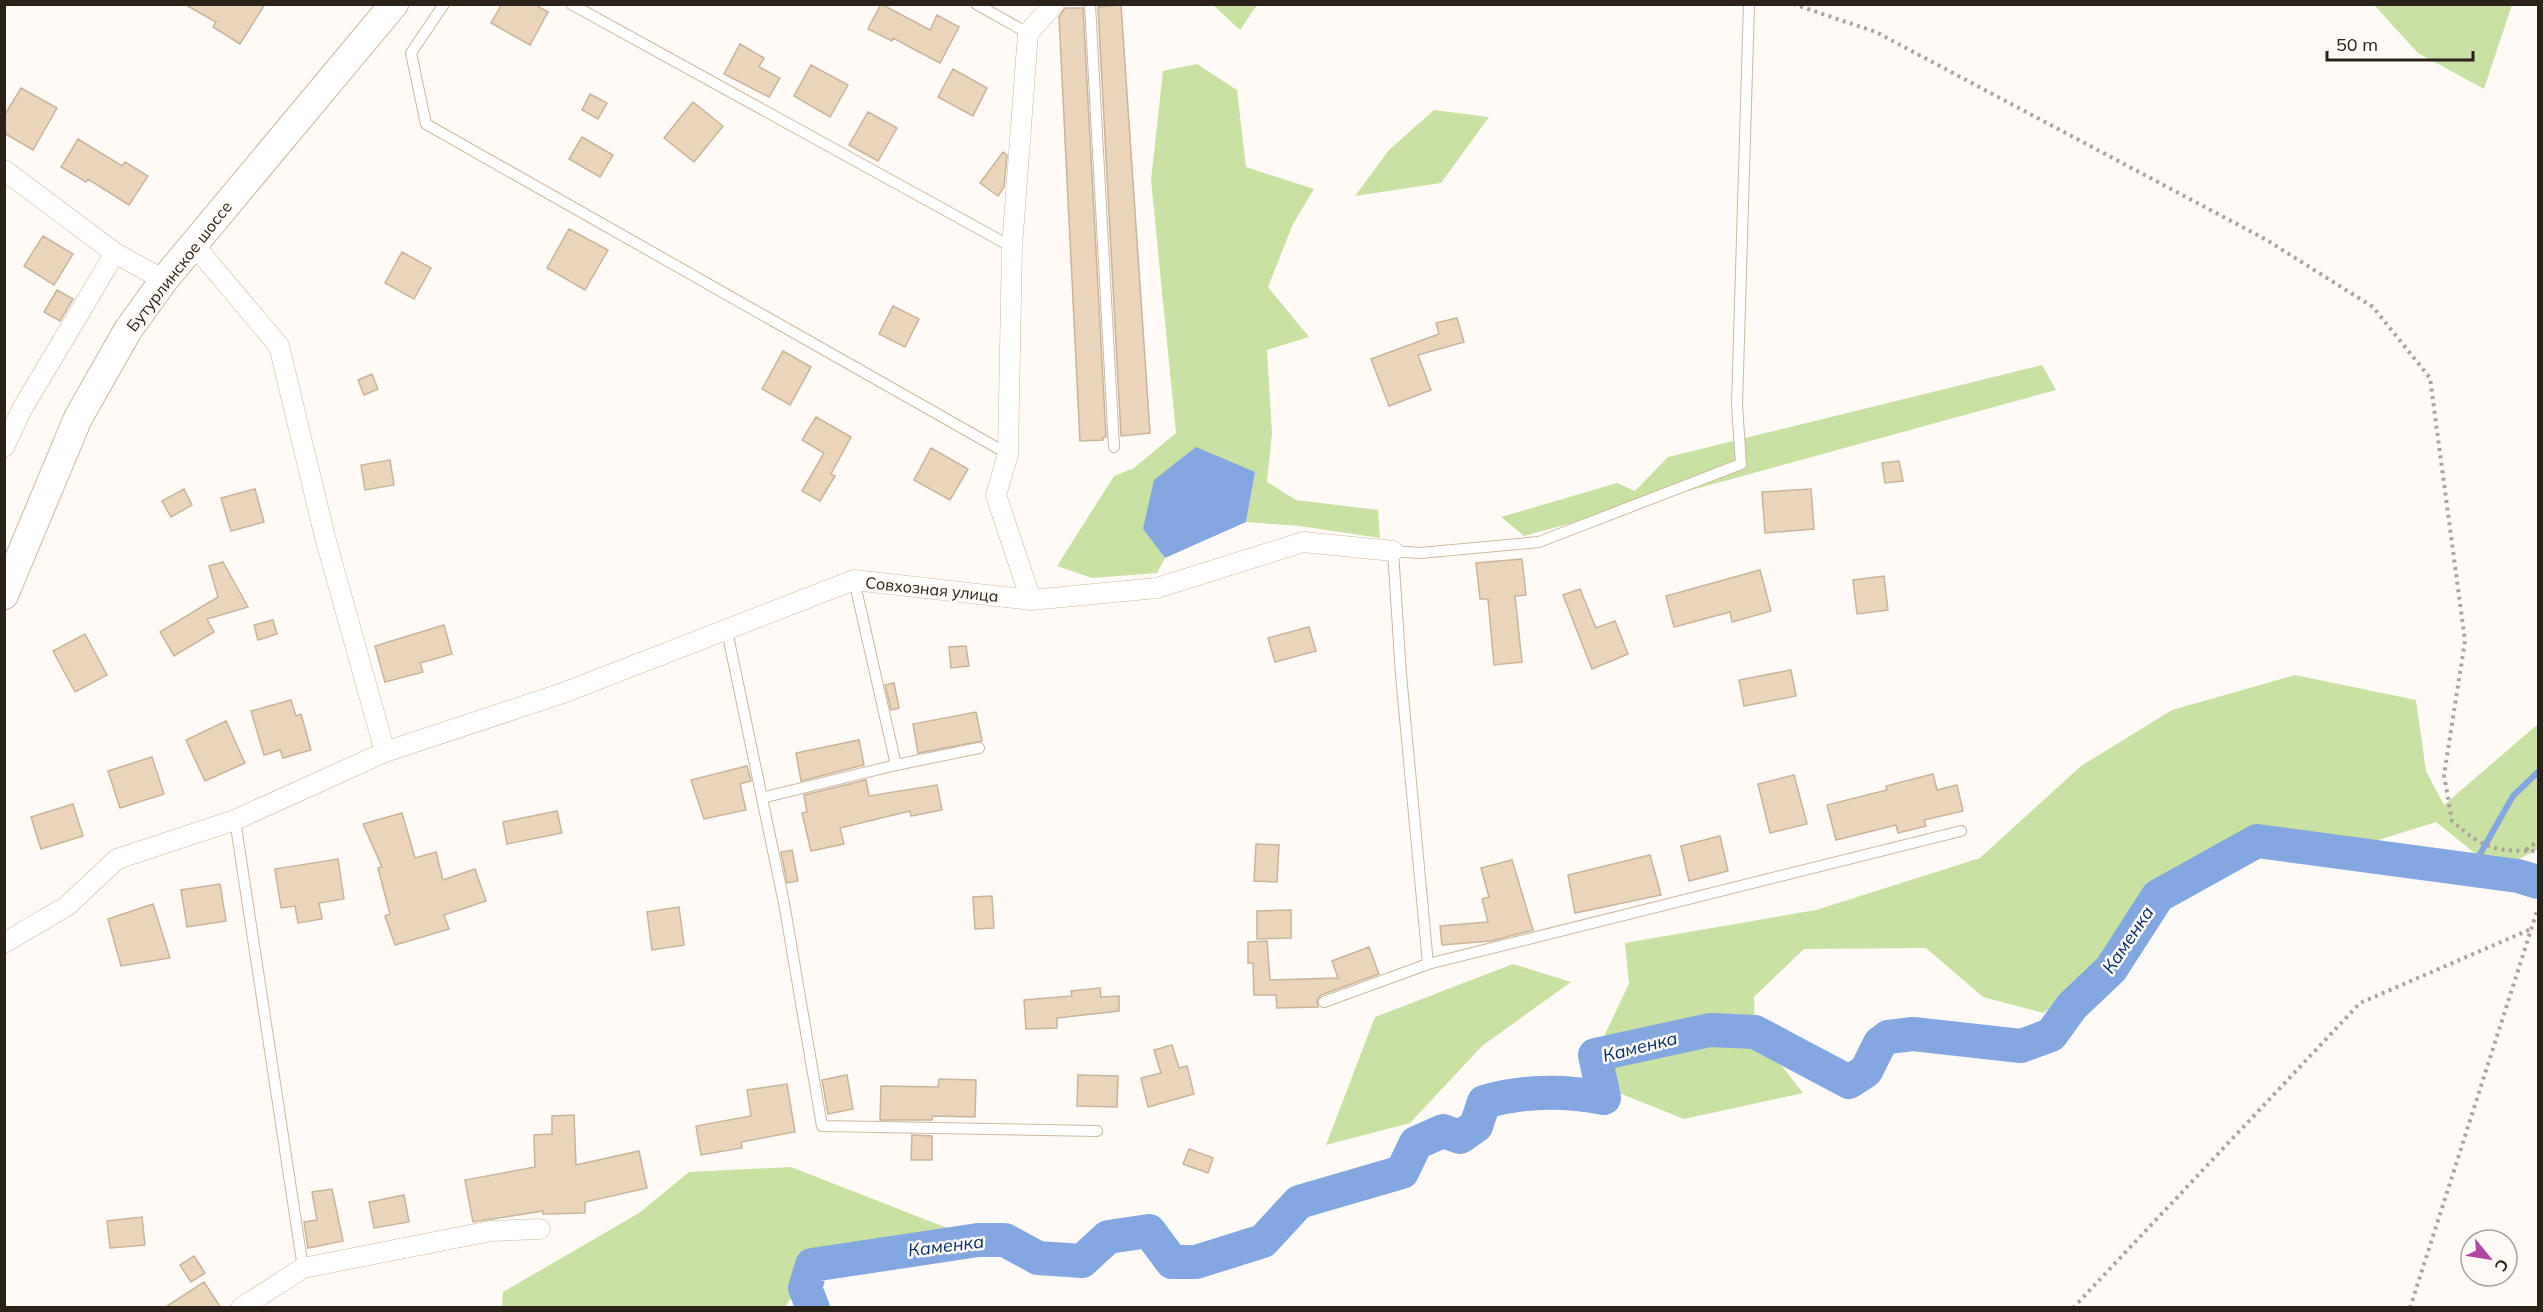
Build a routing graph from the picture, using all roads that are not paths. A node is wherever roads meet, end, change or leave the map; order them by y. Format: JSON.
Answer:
{"nodes":[{"id":1,"x":394,"y":4,"type":"edge"},
{"id":2,"x":444,"y":4,"type":"edge"},
{"id":3,"x":572,"y":4,"type":"edge"},
{"id":4,"x":976,"y":4,"type":"edge"},
{"id":5,"x":1054,"y":4,"type":"edge"},
{"id":6,"x":1090,"y":4,"type":"edge"},
{"id":7,"x":1749,"y":4,"type":"edge"},
{"id":8,"x":1028,"y":33,"type":"junction"},
{"id":9,"x":4,"y":170,"type":"edge"},
{"id":10,"x":194,"y":245,"type":"junction"},
{"id":11,"x":1012,"y":247,"type":"junction"},
{"id":12,"x":115,"y":253,"type":"junction"},
{"id":13,"x":164,"y":280,"type":"junction"},
{"id":14,"x":4,"y":447,"type":"edge"},
{"id":15,"x":1114,"y":447,"type":"dead end"},
{"id":16,"x":1008,"y":454,"type":"junction"},
{"id":17,"x":1394,"y":551,"type":"junction"},
{"id":18,"x":855,"y":580,"type":"junction"},
{"id":19,"x":4,"y":595,"type":"edge"},
{"id":20,"x":1031,"y":600,"type":"junction"},
{"id":21,"x":727,"y":631,"type":"junction"},
{"id":22,"x":980,"y":748,"type":"dead end"},
{"id":23,"x":385,"y":752,"type":"junction"},
{"id":24,"x":896,"y":765,"type":"junction"},
{"id":25,"x":762,"y":798,"type":"junction"},
{"id":26,"x":235,"y":820,"type":"junction"},
{"id":27,"x":1961,"y":831,"type":"dead end"},
{"id":28,"x":4,"y":943,"type":"edge"},
{"id":29,"x":1428,"y":964,"type":"junction"},
{"id":30,"x":1324,"y":1002,"type":"dead end"},
{"id":31,"x":1097,"y":1131,"type":"dead end"},
{"id":32,"x":540,"y":1229,"type":"dead end"},
{"id":33,"x":303,"y":1268,"type":"junction"},
{"id":34,"x":241,"y":1308,"type":"edge"}],
"edges":[{"from":1,"to":10,"type":"main road","name":"Бутурлинское шоссе"},
{"from":2,"to":16,"type":"lane"},
{"from":3,"to":11,"type":"lane"},
{"from":4,"to":8,"type":"lane"},
{"from":5,"to":8,"type":"street"},
{"from":6,"to":15,"type":"lane"},
{"from":7,"to":17,"type":"lane"},
{"from":8,"to":11,"type":"street"},
{"from":9,"to":12,"type":"street"},
{"from":10,"to":13,"type":"main road","name":"Бутурлинское шоссе"},
{"from":10,"to":23,"type":"street"},
{"from":11,"to":16,"type":"street"},
{"from":12,"to":13,"type":"street"},
{"from":12,"to":14,"type":"street"},
{"from":13,"to":19,"type":"main road","name":"Бутурлинское шоссе"},
{"from":16,"to":20,"type":"street"},
{"from":17,"to":20,"type":"street","name":"Совхозная улица"},
{"from":17,"to":29,"type":"lane"},
{"from":18,"to":20,"type":"street","name":"Совхозная улица"},
{"from":18,"to":21,"type":"street","name":"Совхозная улица"},
{"from":18,"to":24,"type":"lane"},
{"from":21,"to":23,"type":"street","name":"Совхозная улица"},
{"from":21,"to":25,"type":"lane"},
{"from":22,"to":24,"type":"lane"},
{"from":23,"to":26,"type":"street","name":"Совхозная улица"},
{"from":24,"to":25,"type":"lane"},
{"from":25,"to":31,"type":"lane"},
{"from":26,"to":28,"type":"street","name":"Совхозная улица"},
{"from":26,"to":33,"type":"lane"},
{"from":27,"to":29,"type":"lane"},
{"from":29,"to":30,"type":"lane"},
{"from":32,"to":33,"type":"street"},
{"from":33,"to":34,"type":"street"}]}
